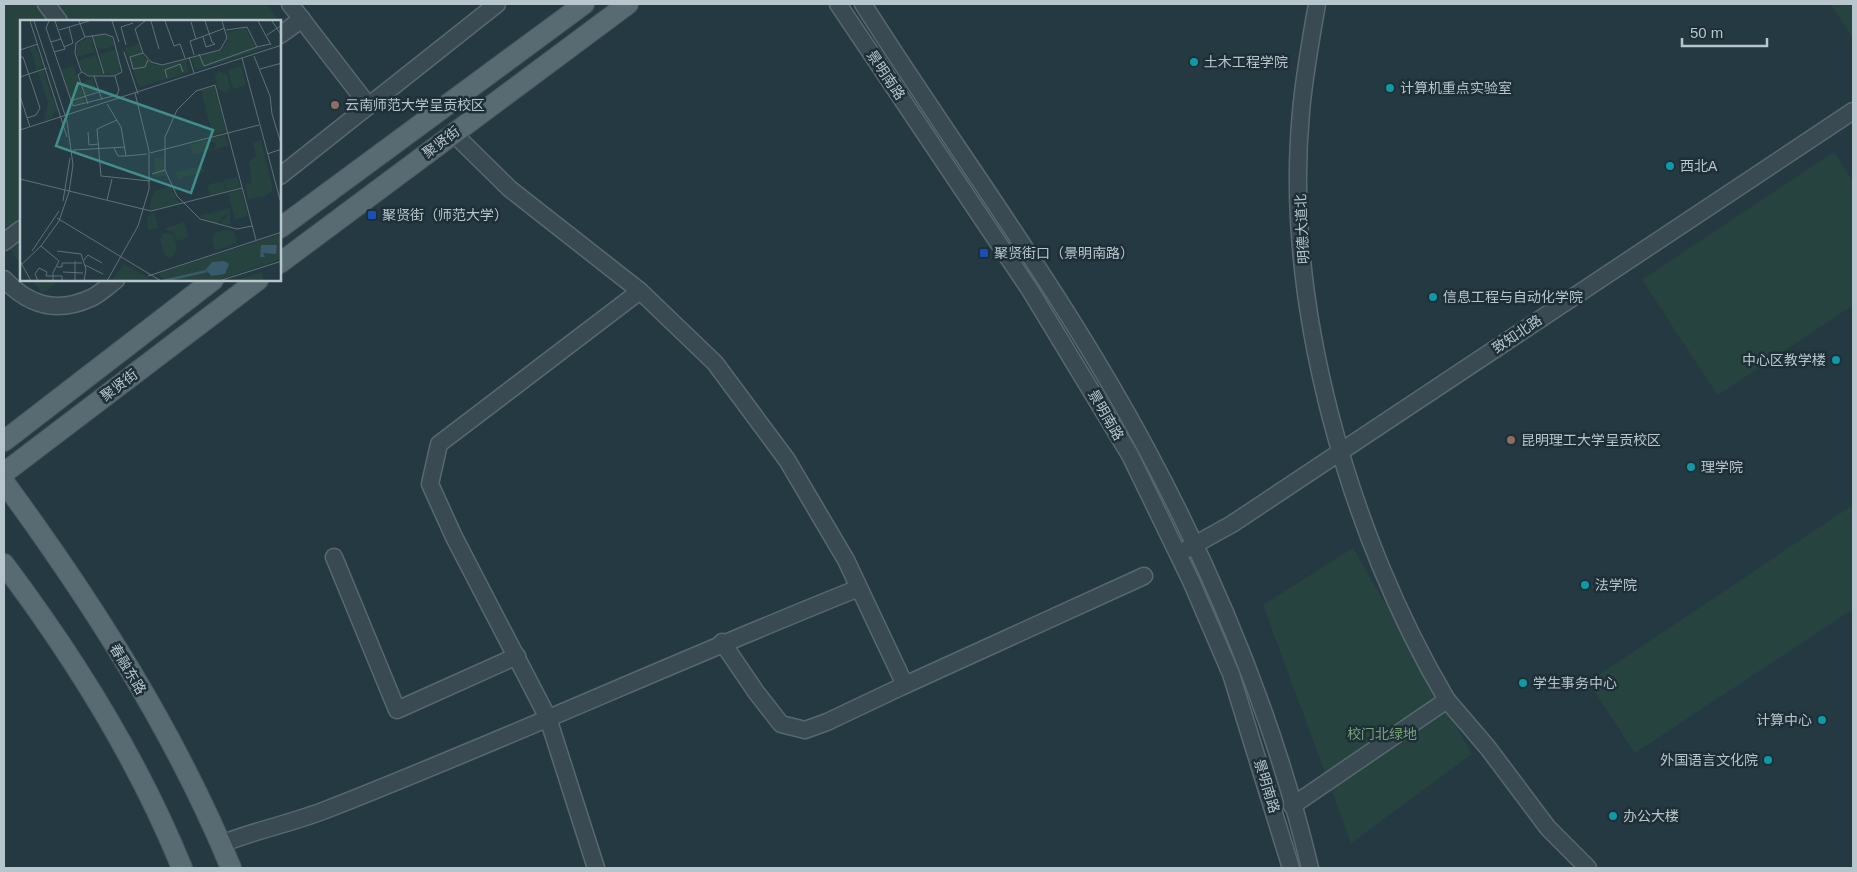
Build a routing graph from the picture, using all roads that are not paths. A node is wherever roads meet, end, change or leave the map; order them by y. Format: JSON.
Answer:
{"nodes":[{"id":1,"x":46,"y":4,"type":"edge"},
{"id":2,"x":290,"y":4,"type":"edge"},
{"id":3,"x":497,"y":4,"type":"edge"},
{"id":4,"x":584,"y":4,"type":"edge"},
{"id":5,"x":628,"y":4,"type":"edge"},
{"id":6,"x":838,"y":4,"type":"edge"},
{"id":7,"x":863,"y":4,"type":"edge"},
{"id":8,"x":1317,"y":4,"type":"edge"},
{"id":9,"x":302,"y":19,"type":"junction"},
{"id":10,"x":59,"y":20,"type":"edge"},
{"id":11,"x":281,"y":34,"type":"edge"},
{"id":12,"x":368,"y":105,"type":"junction"},
{"id":13,"x":1853,"y":111,"type":"edge"},
{"id":14,"x":453,"y":133,"type":"junction"},
{"id":15,"x":281,"y":175,"type":"edge"},
{"id":16,"x":281,"y":227,"type":"edge"},
{"id":17,"x":20,"y":230,"type":"edge"},
{"id":18,"x":4,"y":242,"type":"edge"},
{"id":19,"x":281,"y":262,"type":"edge"},
{"id":20,"x":4,"y":279,"type":"edge"},
{"id":21,"x":115,"y":281,"type":"edge"},
{"id":22,"x":211,"y":281,"type":"edge"},
{"id":23,"x":257,"y":281,"type":"edge"},
{"id":24,"x":640,"y":291,"type":"junction"},
{"id":25,"x":4,"y":441,"type":"edge"},
{"id":26,"x":1340,"y":452,"type":"junction"},
{"id":27,"x":4,"y":472,"type":"edge"},
{"id":28,"x":4,"y":482,"type":"edge"},
{"id":29,"x":1195,"y":544,"type":"junction"},
{"id":30,"x":1179,"y":554,"type":"junction"},
{"id":31,"x":334,"y":557,"type":"dead end"},
{"id":32,"x":4,"y":564,"type":"edge"},
{"id":33,"x":1144,"y":576,"type":"dead end"},
{"id":34,"x":858,"y":588,"type":"junction"},
{"id":35,"x":722,"y":642,"type":"junction"},
{"id":36,"x":517,"y":656,"type":"junction"},
{"id":37,"x":905,"y":685,"type":"junction"},
{"id":38,"x":1447,"y":700,"type":"junction"},
{"id":39,"x":548,"y":718,"type":"junction"},
{"id":40,"x":1292,"y":806,"type":"junction"},
{"id":41,"x":221,"y":844,"type":"junction"},
{"id":42,"x":182,"y":868,"type":"edge"},
{"id":43,"x":231,"y":868,"type":"edge"},
{"id":44,"x":596,"y":868,"type":"edge"},
{"id":45,"x":1291,"y":868,"type":"edge"},
{"id":46,"x":1310,"y":868,"type":"edge"},
{"id":47,"x":1588,"y":868,"type":"edge"}],
"edges":[{"from":1,"to":10,"type":"street"},
{"from":2,"to":9,"type":"street"},
{"from":3,"to":12,"type":"street"},
{"from":4,"to":16,"type":"main road","name":"聚贤街"},
{"from":5,"to":14,"type":"main road","name":"聚贤街"},
{"from":6,"to":30,"type":"street","name":"景明南路"},
{"from":7,"to":29,"type":"street","name":"景明南路"},
{"from":8,"to":26,"type":"street","name":"明德大道北"},
{"from":9,"to":11,"type":"street"},
{"from":9,"to":12,"type":"street"},
{"from":12,"to":15,"type":"street"},
{"from":13,"to":26,"type":"street","name":"致知北路"},
{"from":14,"to":19,"type":"main road","name":"聚贤街"},
{"from":14,"to":24,"type":"street"},
{"from":17,"to":18,"type":"street"},
{"from":20,"to":21,"type":"street"},
{"from":22,"to":25,"type":"main road","name":"聚贤街"},
{"from":23,"to":27,"type":"main road","name":"聚贤街"},
{"from":24,"to":34,"type":"street"},
{"from":24,"to":36,"type":"street"},
{"from":26,"to":29,"type":"street","name":"致知北路"},
{"from":26,"to":38,"type":"street","name":"明德大道北"},
{"from":28,"to":41,"type":"main road","name":"春融东路"},
{"from":29,"to":30,"type":"street","name":"致知北路"},
{"from":29,"to":40,"type":"street","name":"景明南路"},
{"from":30,"to":45,"type":"street","name":"景明南路"},
{"from":31,"to":36,"type":"street"},
{"from":32,"to":42,"type":"main road"},
{"from":33,"to":37,"type":"street"},
{"from":34,"to":35,"type":"street"},
{"from":34,"to":37,"type":"street"},
{"from":35,"to":37,"type":"street"},
{"from":35,"to":39,"type":"street"},
{"from":36,"to":39,"type":"street"},
{"from":38,"to":40,"type":"street"},
{"from":38,"to":47,"type":"street","name":"明德大道北"},
{"from":39,"to":41,"type":"street"},
{"from":39,"to":44,"type":"street"},
{"from":40,"to":46,"type":"street","name":"景明南路"},
{"from":41,"to":43,"type":"main road","name":"春融东路"}]}
